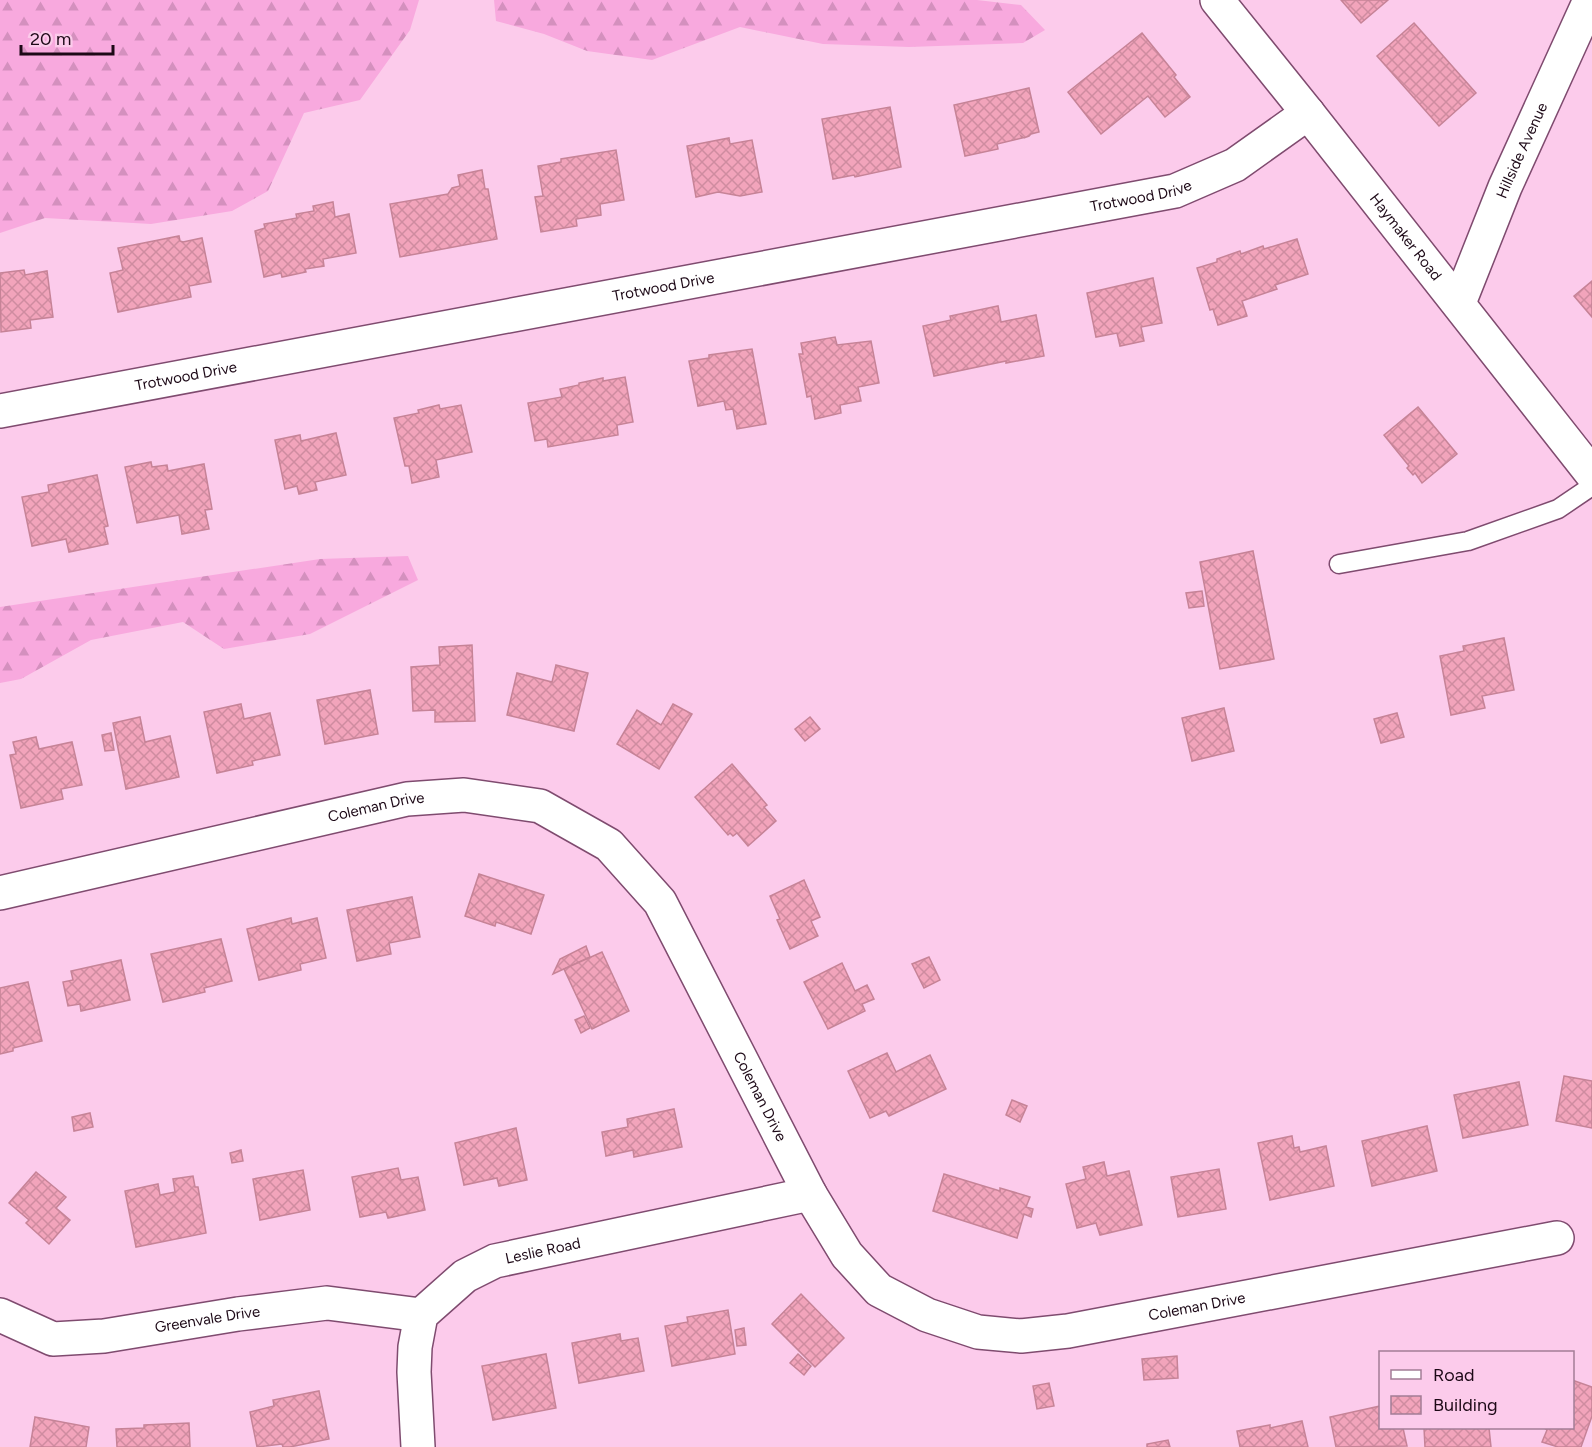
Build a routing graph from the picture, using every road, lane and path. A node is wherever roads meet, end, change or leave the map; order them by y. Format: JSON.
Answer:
{"nodes":[{"id":1,"x":1217,"y":0,"type":"edge"},
{"id":2,"x":1590,"y":0,"type":"edge"},
{"id":3,"x":1308,"y":112,"type":"junction"},
{"id":4,"x":1459,"y":303,"type":"junction"},
{"id":5,"x":0,"y":411,"type":"edge"},
{"id":6,"x":1592,"y":474,"type":"edge"},
{"id":7,"x":1592,"y":486,"type":"edge"},
{"id":8,"x":1339,"y":564,"type":"dead end"},
{"id":9,"x":0,"y":892,"type":"edge"},
{"id":10,"x":810,"y":1194,"type":"junction"},
{"id":11,"x":1557,"y":1238,"type":"dead end"},
{"id":12,"x":0,"y":1315,"type":"edge"},
{"id":13,"x":422,"y":1315,"type":"junction"},
{"id":14,"x":418,"y":1447,"type":"edge"}],
"edges":[{"from":1,"to":3,"type":"street","name":"Haymaker Road"},
{"from":2,"to":4,"type":"street","name":"Hillside Avenue"},
{"from":3,"to":4,"type":"street","name":"Haymaker Road"},
{"from":3,"to":5,"type":"street","name":"Trotwood Drive"},
{"from":4,"to":6,"type":"street","name":"Haymaker Road"},
{"from":7,"to":8,"type":"lane"},
{"from":9,"to":10,"type":"street","name":"Coleman Drive"},
{"from":10,"to":11,"type":"street","name":"Coleman Drive"},
{"from":10,"to":13,"type":"street","name":"Leslie Road"},
{"from":12,"to":13,"type":"street","name":"Greenvale Drive"},
{"from":13,"to":14,"type":"street"}]}
